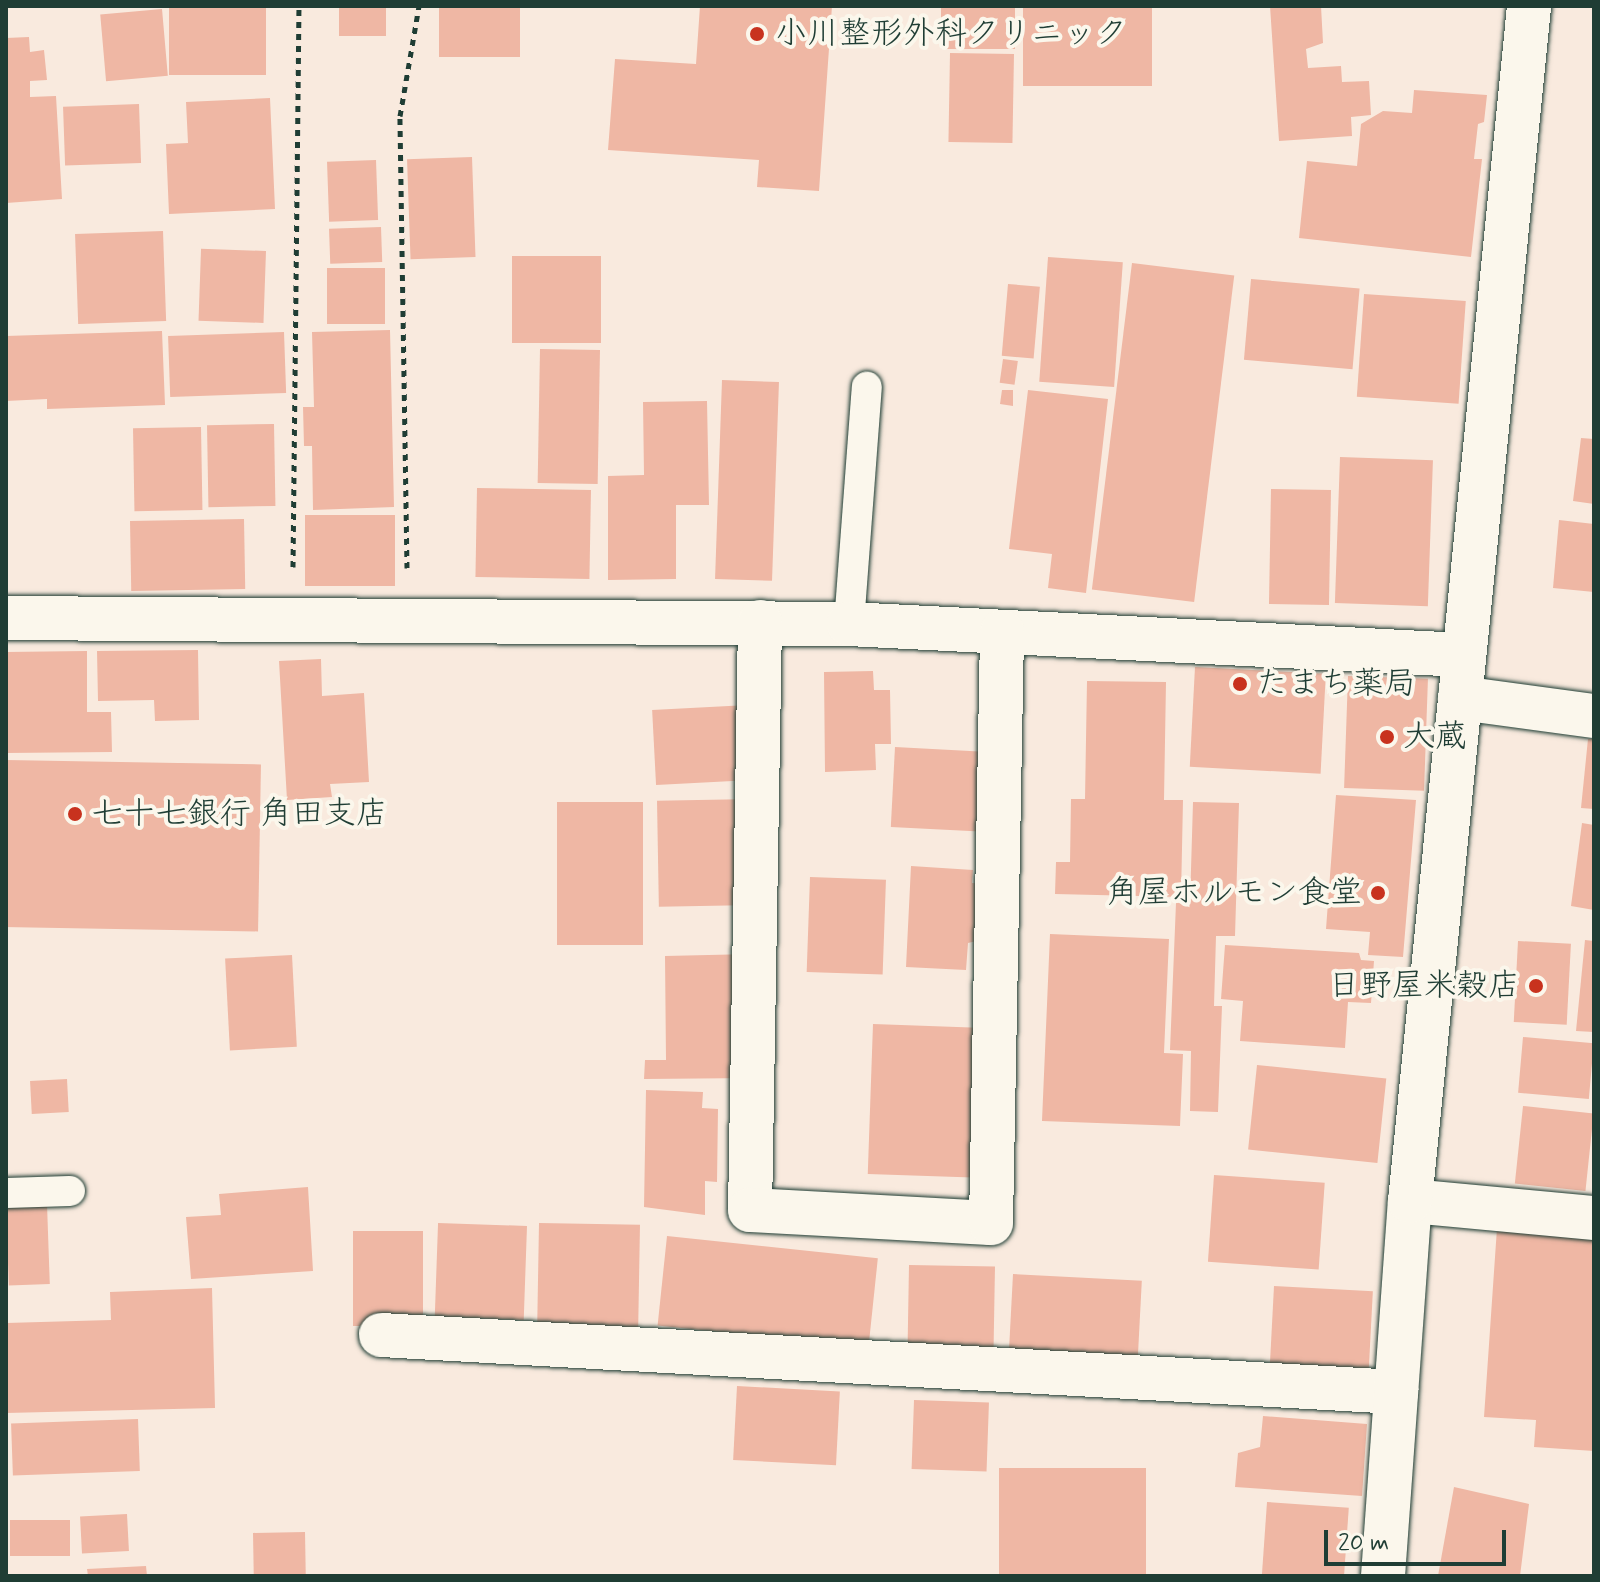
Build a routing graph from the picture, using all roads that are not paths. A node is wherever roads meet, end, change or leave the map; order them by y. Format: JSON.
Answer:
{"nodes":[{"id":1,"x":1529,"y":6,"type":"edge"},
{"id":2,"x":867,"y":387,"type":"dead end"},
{"id":3,"x":6,"y":618,"type":"edge"},
{"id":4,"x":760,"y":622,"type":"junction"},
{"id":5,"x":849,"y":624,"type":"junction"},
{"id":6,"x":1002,"y":632,"type":"junction"},
{"id":7,"x":1464,"y":655,"type":"junction"},
{"id":8,"x":1460,"y":698,"type":"junction"},
{"id":9,"x":1594,"y":716,"type":"edge"},
{"id":10,"x":70,"y":1191,"type":"dead end"},
{"id":11,"x":6,"y":1193,"type":"edge"},
{"id":12,"x":1410,"y":1201,"type":"junction"},
{"id":13,"x":1594,"y":1218,"type":"edge"},
{"id":14,"x":381,"y":1335,"type":"dead end"},
{"id":15,"x":1396,"y":1392,"type":"junction"},
{"id":16,"x":1383,"y":1576,"type":"edge"}],
"edges":[{"from":1,"to":7,"type":"street"},
{"from":2,"to":5,"type":"lane"},
{"from":3,"to":4,"type":"street"},
{"from":4,"to":5,"type":"street"},
{"from":4,"to":6,"type":"street"},
{"from":5,"to":6,"type":"street"},
{"from":6,"to":7,"type":"street"},
{"from":7,"to":8,"type":"street"},
{"from":8,"to":9,"type":"street"},
{"from":8,"to":12,"type":"street"},
{"from":10,"to":11,"type":"lane"},
{"from":12,"to":13,"type":"street"},
{"from":12,"to":15,"type":"street"},
{"from":14,"to":15,"type":"street"},
{"from":15,"to":16,"type":"street"}]}
